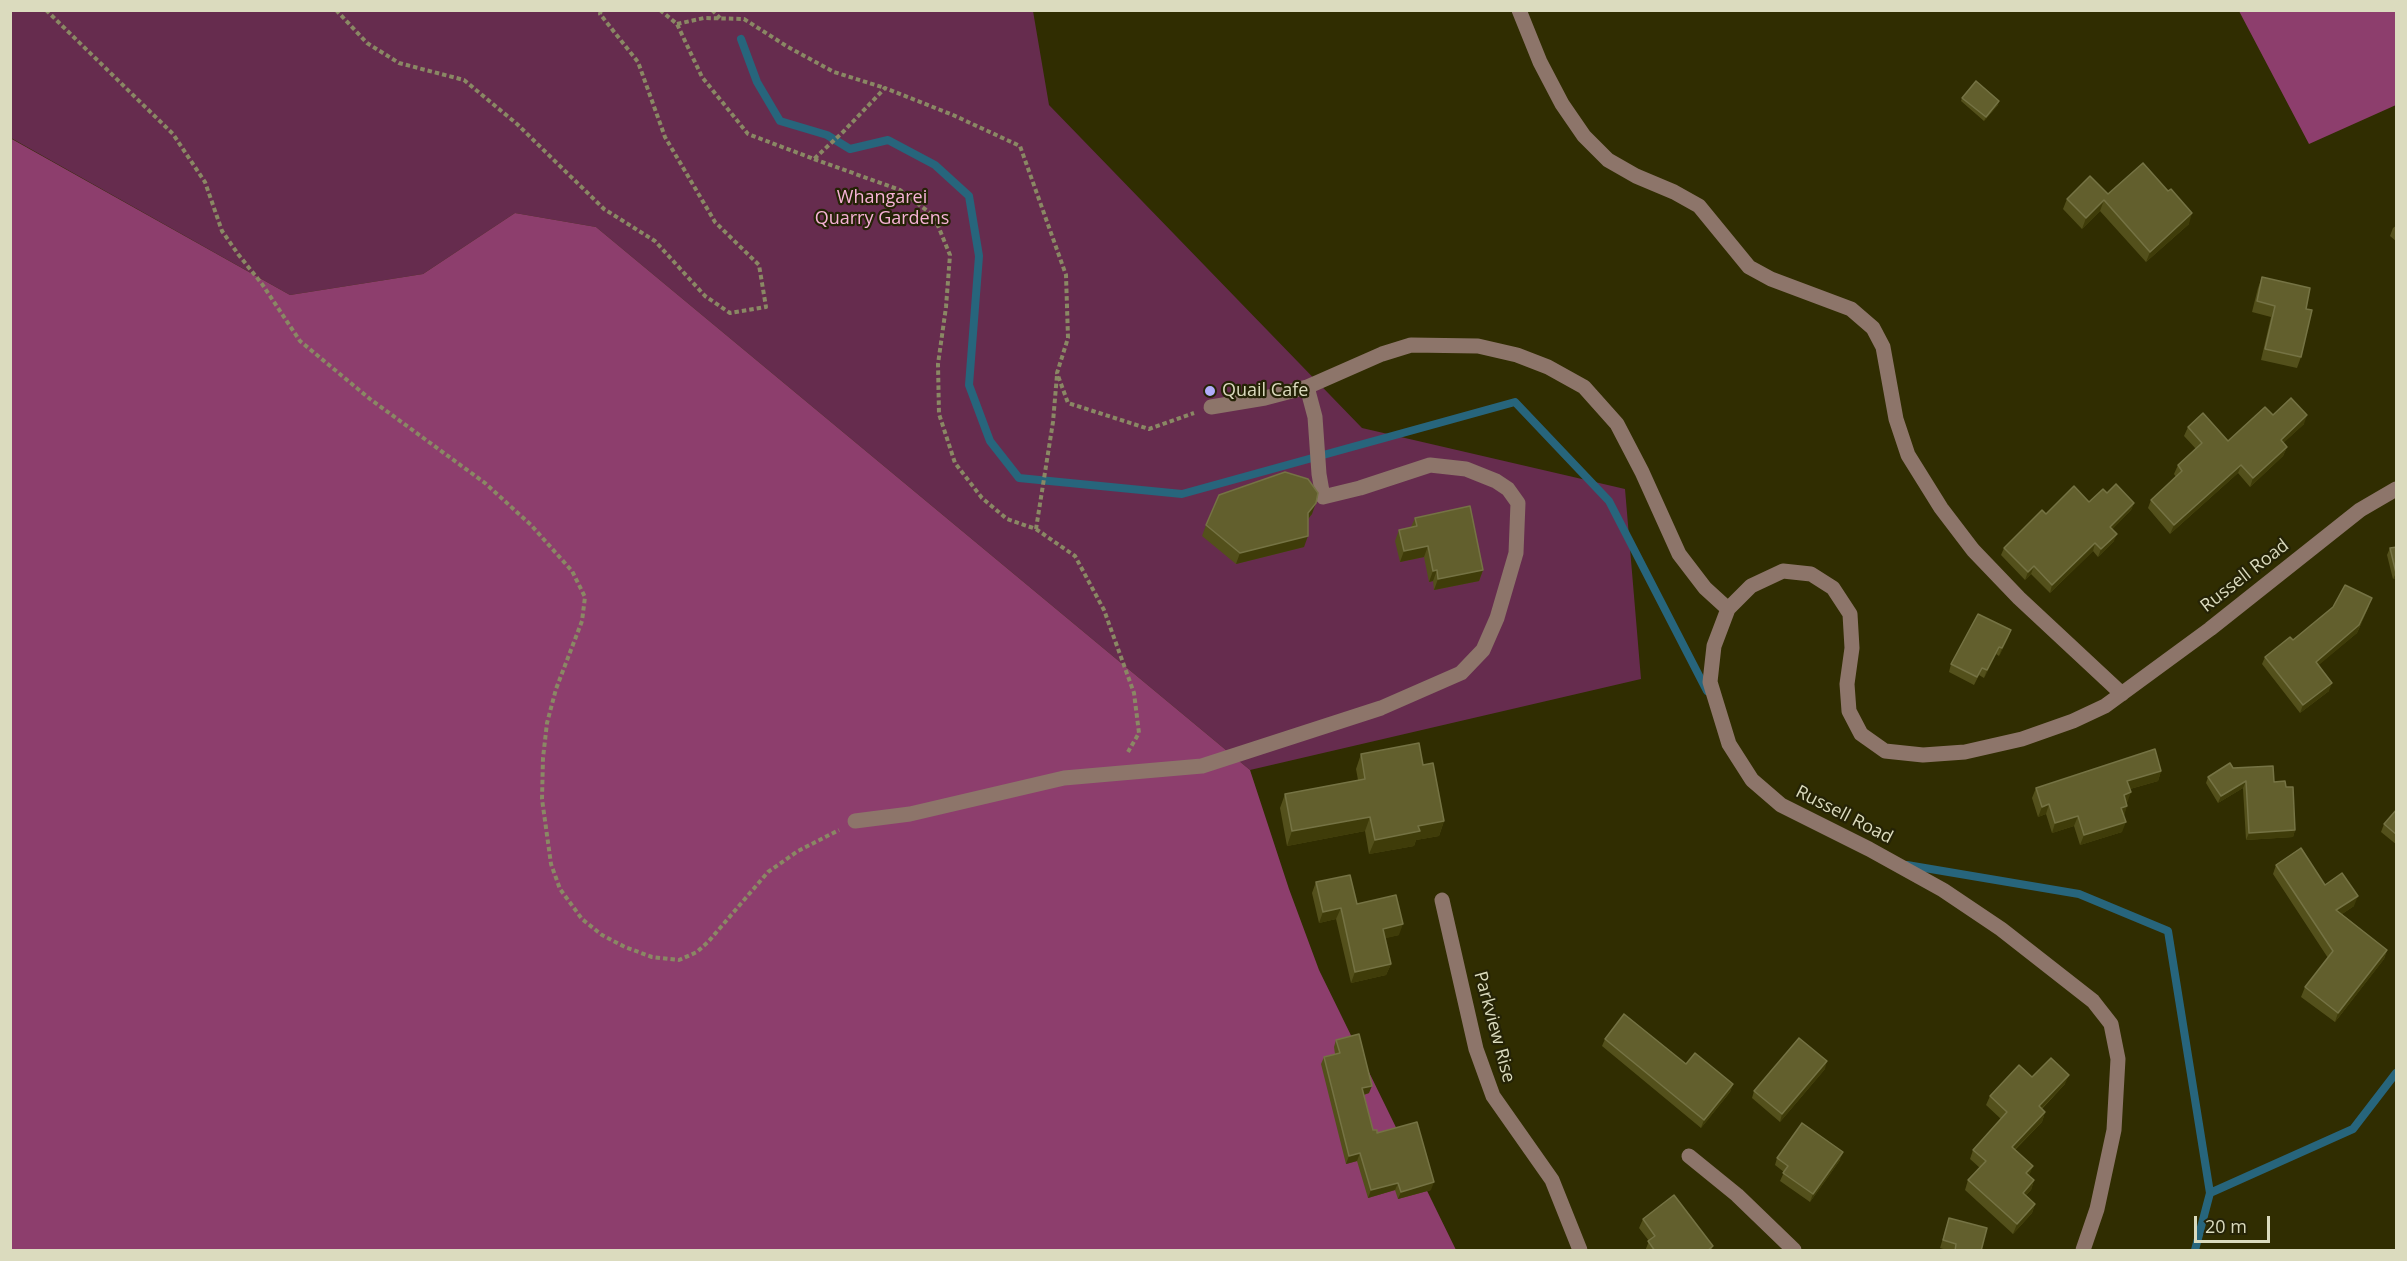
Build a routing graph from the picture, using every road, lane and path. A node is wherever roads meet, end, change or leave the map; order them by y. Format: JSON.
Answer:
{"nodes":[{"id":1,"x":46,"y":10,"type":"edge"},
{"id":2,"x":336,"y":10,"type":"edge"},
{"id":3,"x":601,"y":10,"type":"edge"},
{"id":4,"x":660,"y":10,"type":"edge"},
{"id":5,"x":712,"y":10,"type":"edge"},
{"id":6,"x":1519,"y":10,"type":"edge"},
{"id":7,"x":720,"y":19,"type":"junction"},
{"id":8,"x":677,"y":24,"type":"junction"},
{"id":9,"x":885,"y":88,"type":"junction"},
{"id":10,"x":814,"y":159,"type":"junction"},
{"id":11,"x":1057,"y":373,"type":"junction"},
{"id":12,"x":1307,"y":387,"type":"junction"},
{"id":13,"x":1211,"y":406,"type":"joint"},
{"id":14,"x":2397,"y":489,"type":"edge"},
{"id":15,"x":1036,"y":529,"type":"junction"},
{"id":16,"x":1728,"y":609,"type":"junction"},
{"id":17,"x":2122,"y":694,"type":"junction"},
{"id":18,"x":1116,"y":773,"type":"junction"},
{"id":19,"x":855,"y":822,"type":"joint"},
{"id":20,"x":1442,"y":900,"type":"dead end"},
{"id":21,"x":1689,"y":1156,"type":"dead end"},
{"id":22,"x":1580,"y":1251,"type":"edge"},
{"id":23,"x":1794,"y":1251,"type":"edge"},
{"id":24,"x":2083,"y":1251,"type":"edge"}],
"edges":[{"from":1,"to":19,"type":"path"},
{"from":2,"to":3,"type":"path"},
{"from":4,"to":8,"type":"path"},
{"from":5,"to":7,"type":"path"},
{"from":6,"to":17,"type":"street"},
{"from":7,"to":8,"type":"path"},
{"from":7,"to":9,"type":"path"},
{"from":8,"to":10,"type":"path"},
{"from":9,"to":10,"type":"path"},
{"from":9,"to":11,"type":"path"},
{"from":10,"to":15,"type":"path"},
{"from":11,"to":13,"type":"path"},
{"from":11,"to":15,"type":"path"},
{"from":12,"to":13,"type":"street"},
{"from":12,"to":16,"type":"street"},
{"from":12,"to":18,"type":"street"},
{"from":14,"to":17,"type":"street","name":"Russell Road"},
{"from":15,"to":18,"type":"path"},
{"from":16,"to":17,"type":"street","name":"Russell Road"},
{"from":16,"to":24,"type":"street","name":"Russell Road"},
{"from":18,"to":19,"type":"street"},
{"from":20,"to":22,"type":"street","name":"Parkview Rise"},
{"from":21,"to":23,"type":"street"}]}
